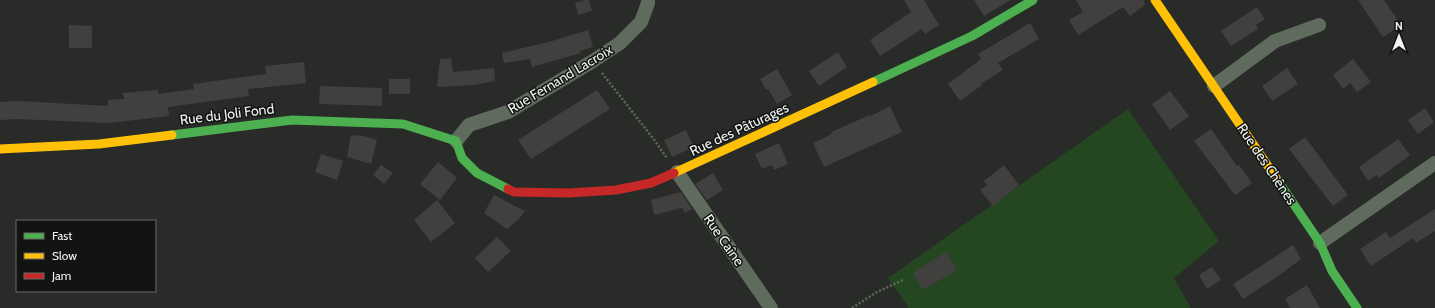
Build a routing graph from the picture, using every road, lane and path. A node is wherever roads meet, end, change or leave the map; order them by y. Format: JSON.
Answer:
{"nodes":[{"id":1,"x":648,"y":0,"type":"edge"},
{"id":2,"x":1033,"y":0,"type":"edge"},
{"id":3,"x":1155,"y":0,"type":"edge"},
{"id":4,"x":1319,"y":25,"type":"dead end"},
{"id":5,"x":593,"y":61,"type":"junction"},
{"id":6,"x":1214,"y":86,"type":"junction"},
{"id":7,"x":456,"y":141,"type":"junction"},
{"id":8,"x":0,"y":149,"type":"edge"},
{"id":9,"x":1435,"y":163,"type":"edge"},
{"id":10,"x":677,"y":172,"type":"junction"},
{"id":11,"x":1320,"y":243,"type":"junction"},
{"id":12,"x":904,"y":280,"type":"dead end"},
{"id":13,"x":771,"y":308,"type":"edge"},
{"id":14,"x":852,"y":308,"type":"edge"},
{"id":15,"x":1357,"y":308,"type":"edge"}],
"edges":[{"from":1,"to":5,"type":"street","name":"Rue Fernand Lacroix"},
{"from":2,"to":10,"type":"street","name":"Rue des Pâturages"},
{"from":3,"to":6,"type":"street","name":"Rue des Chênes"},
{"from":4,"to":6,"type":"street"},
{"from":5,"to":7,"type":"street","name":"Rue Fernand Lacroix"},
{"from":5,"to":10,"type":"path"},
{"from":6,"to":11,"type":"street","name":"Rue des Chênes"},
{"from":7,"to":8,"type":"street","name":"Rue du Joli Fond"},
{"from":7,"to":10,"type":"street","name":"Rue des Pâturages"},
{"from":9,"to":11,"type":"street"},
{"from":10,"to":13,"type":"street","name":"Rue Caîne"},
{"from":11,"to":15,"type":"street","name":"Rue des Chênes"},
{"from":12,"to":14,"type":"path"}]}
